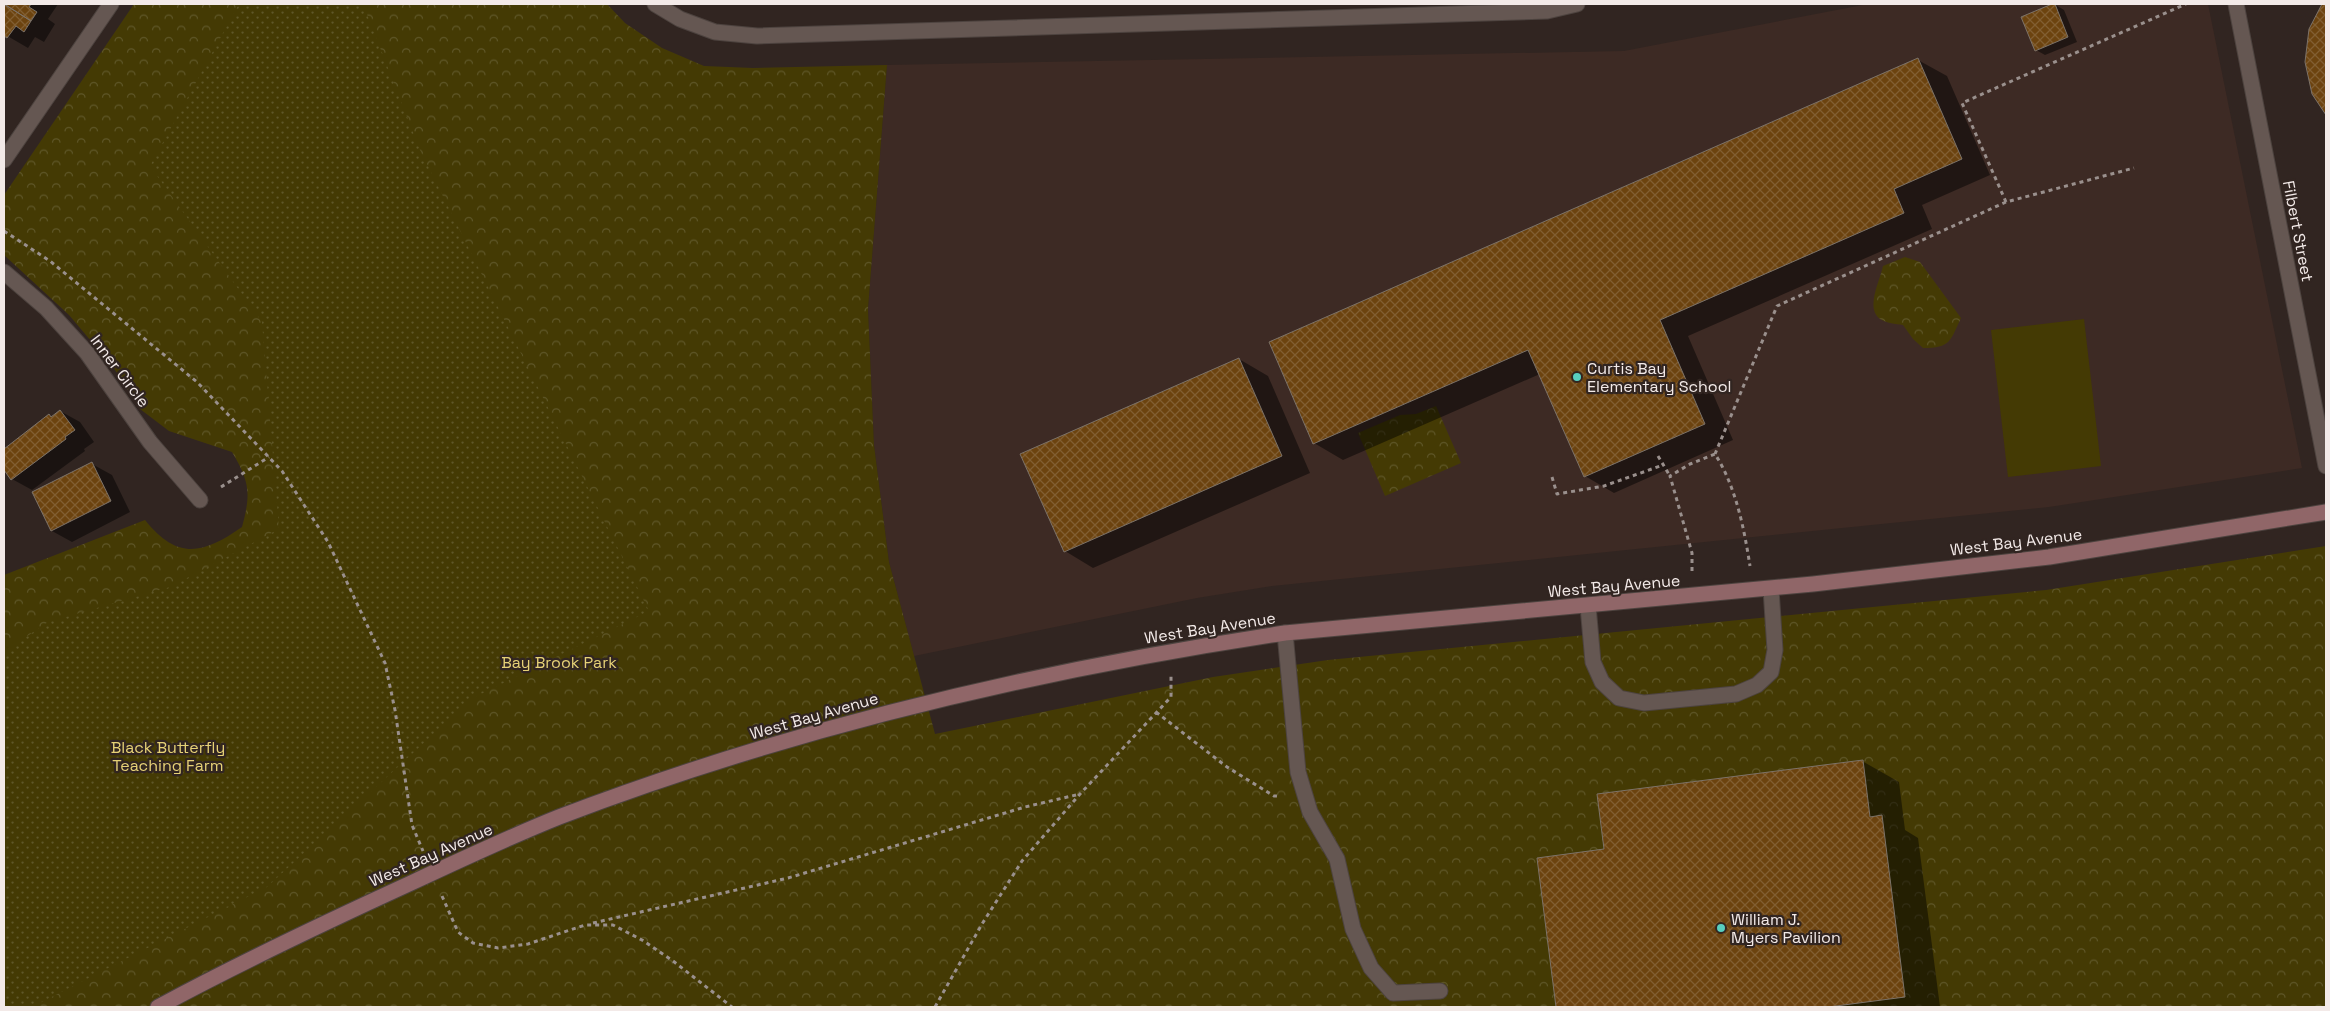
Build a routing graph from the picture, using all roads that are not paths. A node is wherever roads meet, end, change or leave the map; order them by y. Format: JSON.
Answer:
{"nodes":[{"id":1,"x":111,"y":4,"type":"edge"},
{"id":2,"x":655,"y":4,"type":"edge"},
{"id":3,"x":1577,"y":4,"type":"edge"},
{"id":4,"x":2236,"y":4,"type":"edge"},
{"id":5,"x":4,"y":160,"type":"edge"},
{"id":6,"x":4,"y":272,"type":"edge"},
{"id":7,"x":2326,"y":466,"type":"edge"},
{"id":8,"x":200,"y":500,"type":"road end"},
{"id":9,"x":2326,"y":512,"type":"edge"},
{"id":10,"x":1771,"y":589,"type":"junction"},
{"id":11,"x":1588,"y":606,"type":"junction"},
{"id":12,"x":1285,"y":634,"type":"junction"},
{"id":13,"x":1440,"y":991,"type":"dead end"},
{"id":14,"x":158,"y":1007,"type":"edge"}],
"edges":[{"from":1,"to":5,"type":"street"},
{"from":2,"to":3,"type":"street"},
{"from":4,"to":7,"type":"street","name":"Filbert Street"},
{"from":6,"to":8,"type":"street","name":"Inner Circle"},
{"from":9,"to":10,"type":"street","name":"West Bay Avenue"},
{"from":10,"to":11,"type":"street","name":"West Bay Avenue"},
{"from":10,"to":11,"type":"street"},
{"from":11,"to":12,"type":"street","name":"West Bay Avenue"},
{"from":12,"to":13,"type":"street"},
{"from":12,"to":14,"type":"street","name":"West Bay Avenue"}]}
